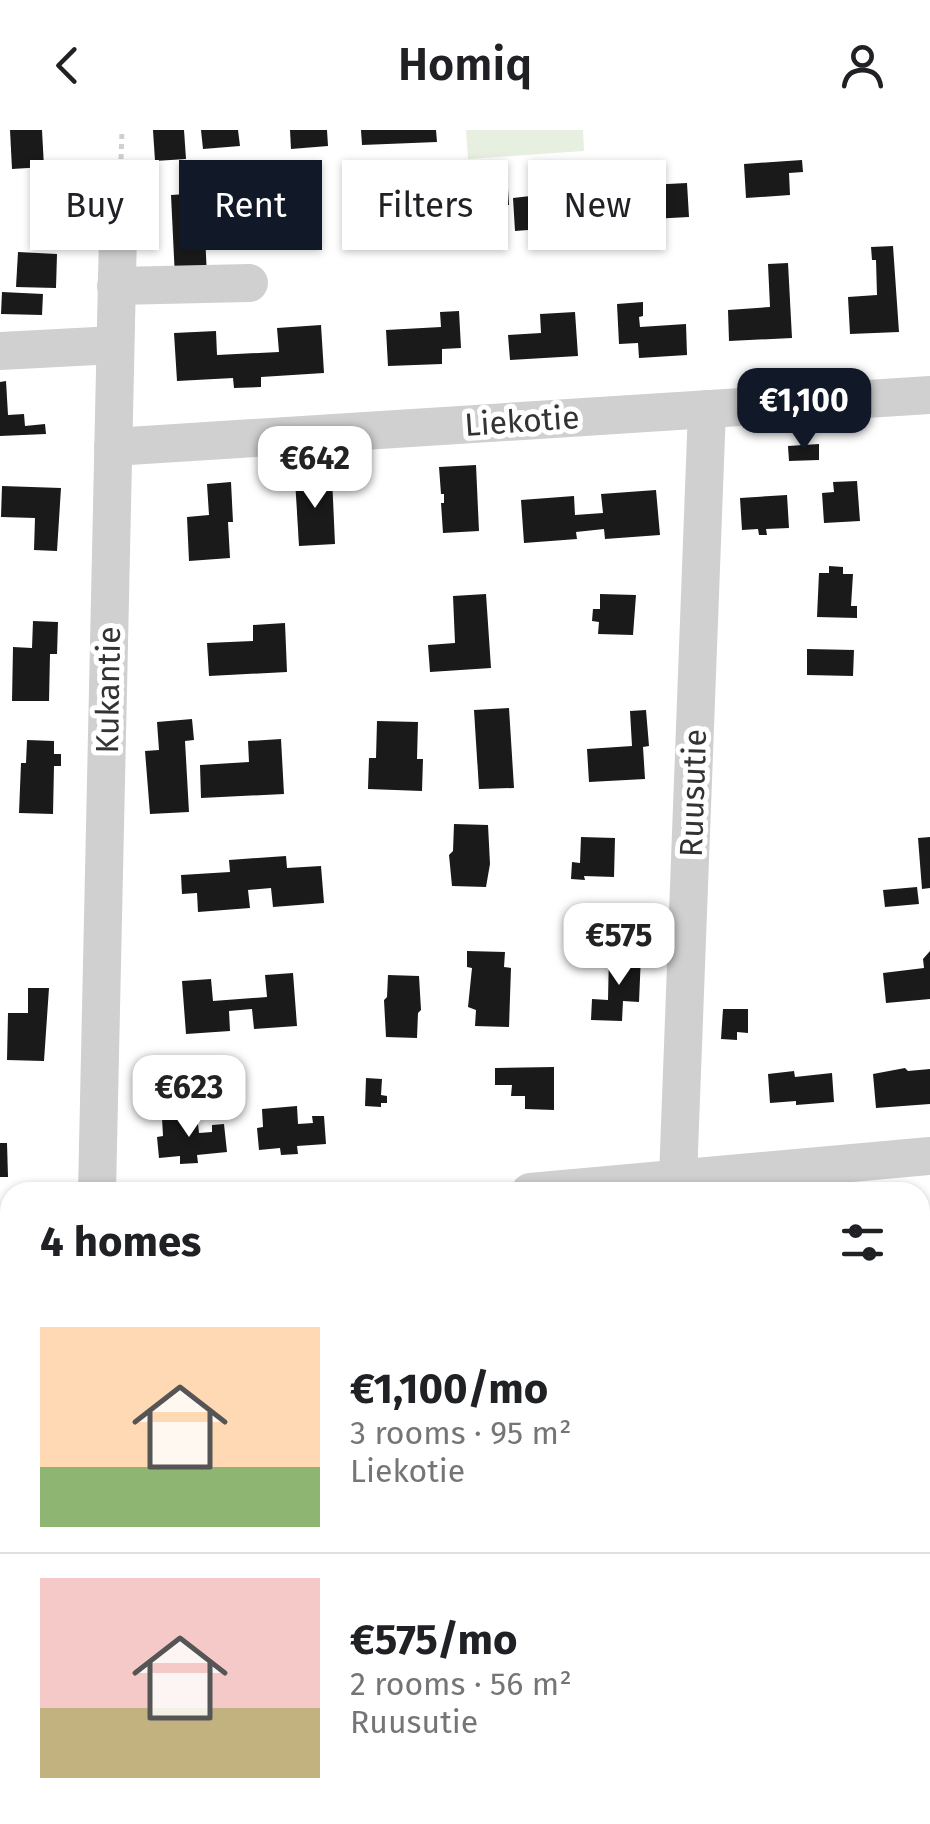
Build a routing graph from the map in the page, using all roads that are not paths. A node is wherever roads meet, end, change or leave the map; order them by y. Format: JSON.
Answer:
{"nodes":[{"id":1,"x":117,"y":250,"type":"edge"},
{"id":2,"x":249,"y":283,"type":"dead end"},
{"id":3,"x":116,"y":286,"type":"junction"},
{"id":4,"x":114,"y":345,"type":"junction"},
{"id":5,"x":0,"y":352,"type":"edge"},
{"id":6,"x":930,"y":394,"type":"edge"},
{"id":7,"x":708,"y":409,"type":"junction"},
{"id":8,"x":113,"y":447,"type":"junction"},
{"id":9,"x":930,"y":1156,"type":"edge"},
{"id":10,"x":678,"y":1178,"type":"junction"},
{"id":11,"x":97,"y":1182,"type":"edge"},
{"id":12,"x":636,"y":1182,"type":"edge"}],
"edges":[{"from":1,"to":3,"type":"street","name":"Kukantie"},
{"from":2,"to":3,"type":"street"},
{"from":3,"to":4,"type":"street","name":"Kukantie"},
{"from":4,"to":5,"type":"street"},
{"from":4,"to":8,"type":"street","name":"Kukantie"},
{"from":6,"to":7,"type":"street","name":"Liekotie"},
{"from":7,"to":8,"type":"street","name":"Liekotie"},
{"from":7,"to":10,"type":"street","name":"Ruusutie"},
{"from":8,"to":11,"type":"street","name":"Kukantie"},
{"from":9,"to":10,"type":"street"},
{"from":10,"to":12,"type":"street"}]}
